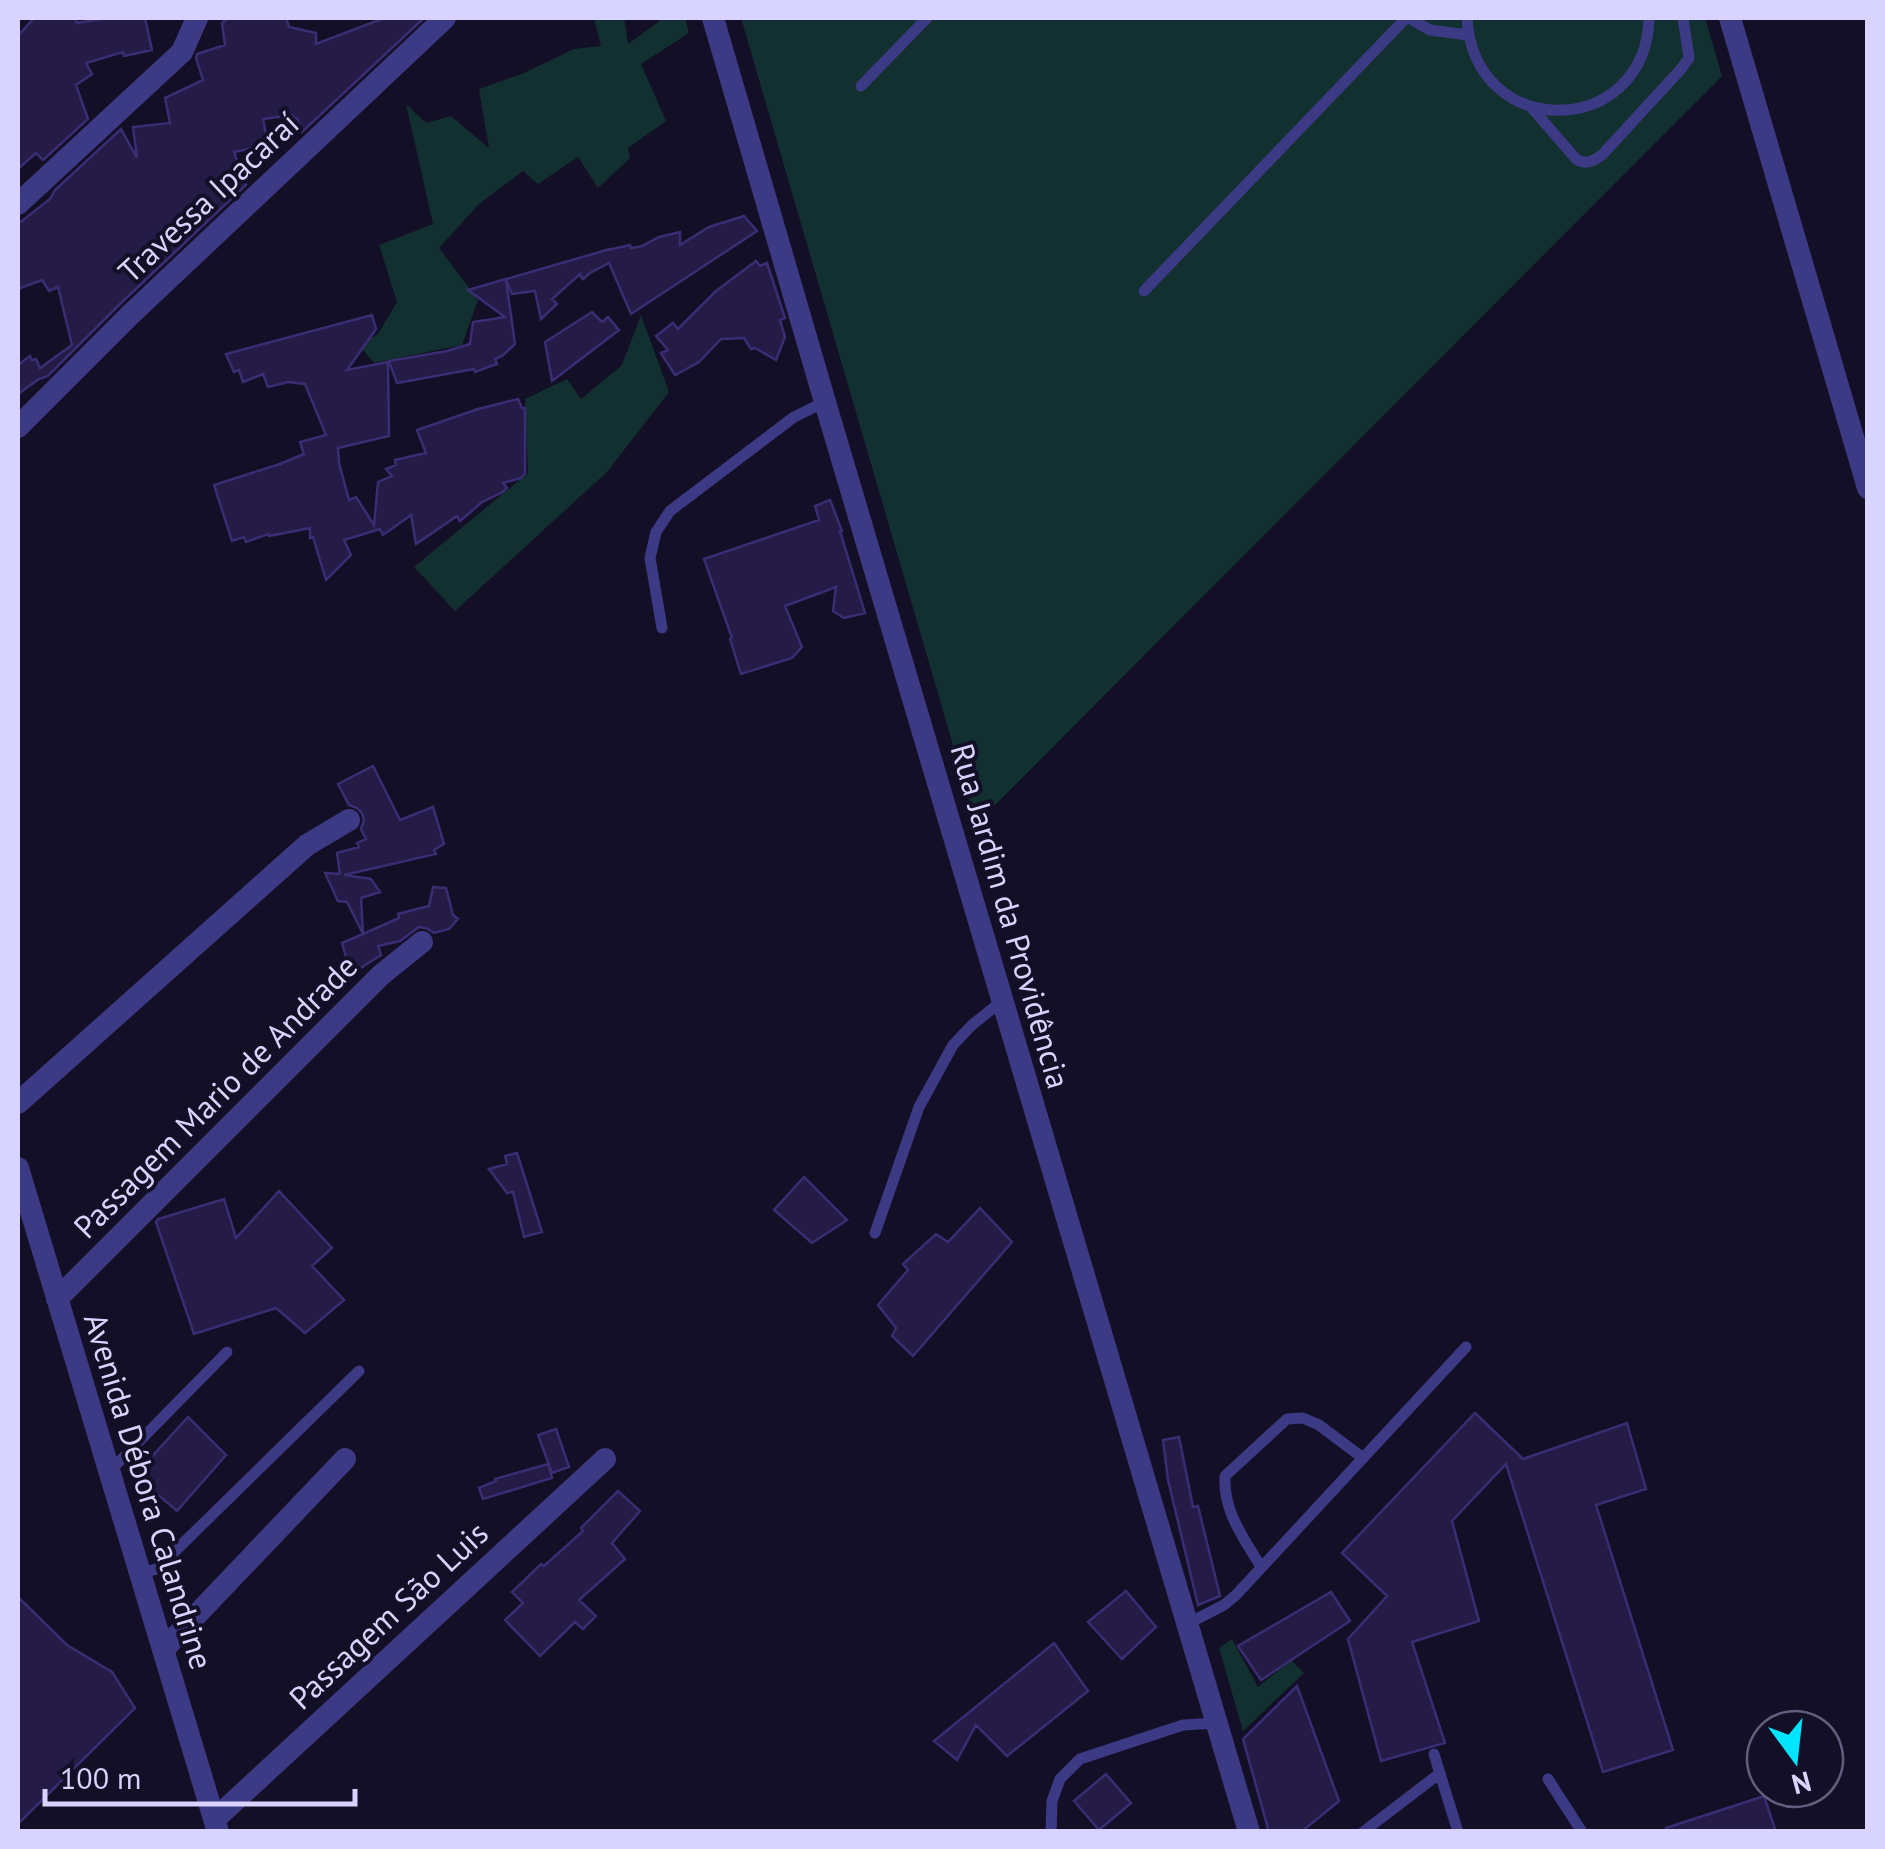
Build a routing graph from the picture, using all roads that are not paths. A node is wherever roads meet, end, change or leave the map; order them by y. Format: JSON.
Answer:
{"nodes":[{"id":1,"x":197,"y":18,"type":"edge"},
{"id":2,"x":446,"y":18,"type":"edge"},
{"id":3,"x":713,"y":18,"type":"edge"},
{"id":4,"x":927,"y":18,"type":"edge"},
{"id":5,"x":1408,"y":18,"type":"edge"},
{"id":6,"x":1467,"y":18,"type":"edge"},
{"id":7,"x":1649,"y":18,"type":"edge"},
{"id":8,"x":1683,"y":18,"type":"edge"},
{"id":9,"x":1730,"y":18,"type":"edge"},
{"id":10,"x":1468,"y":35,"type":"junction"},
{"id":11,"x":862,"y":86,"type":"dead end"},
{"id":12,"x":1531,"y":107,"type":"junction"},
{"id":13,"x":18,"y":204,"type":"edge"},
{"id":14,"x":1144,"y":291,"type":"dead end"},
{"id":15,"x":824,"y":402,"type":"junction"},
{"id":16,"x":18,"y":428,"type":"edge"},
{"id":17,"x":1868,"y":488,"type":"edge"},
{"id":18,"x":662,"y":628,"type":"dead end"},
{"id":19,"x":349,"y":820,"type":"dead end"},
{"id":20,"x":422,"y":942,"type":"dead end"},
{"id":21,"x":1002,"y":1001,"type":"junction"},
{"id":22,"x":18,"y":1103,"type":"edge"},
{"id":23,"x":18,"y":1168,"type":"edge"},
{"id":24,"x":876,"y":1232,"type":"dead end"},
{"id":25,"x":57,"y":1299,"type":"junction"},
{"id":26,"x":1466,"y":1347,"type":"dead end"},
{"id":27,"x":227,"y":1352,"type":"dead end"},
{"id":28,"x":358,"y":1372,"type":"dead end"},
{"id":29,"x":606,"y":1458,"type":"dead end"},
{"id":30,"x":1363,"y":1458,"type":"junction"},
{"id":31,"x":345,"y":1459,"type":"dead end"},
{"id":32,"x":110,"y":1471,"type":"junction"},
{"id":33,"x":1261,"y":1567,"type":"junction"},
{"id":34,"x":140,"y":1574,"type":"junction"},
{"id":35,"x":1186,"y":1624,"type":"junction"},
{"id":36,"x":162,"y":1650,"type":"junction"},
{"id":37,"x":1217,"y":1723,"type":"junction"},
{"id":38,"x":1434,"y":1754,"type":"dead end"},
{"id":39,"x":1439,"y":1774,"type":"junction"},
{"id":40,"x":1548,"y":1779,"type":"dead end"},
{"id":41,"x":217,"y":1825,"type":"edge"},
{"id":42,"x":1051,"y":1832,"type":"edge"},
{"id":43,"x":1249,"y":1832,"type":"edge"},
{"id":44,"x":1362,"y":1832,"type":"edge"},
{"id":45,"x":1458,"y":1832,"type":"edge"},
{"id":46,"x":1582,"y":1832,"type":"edge"}],
"edges":[{"from":1,"to":13,"type":"street"},
{"from":2,"to":16,"type":"street","name":"Travessa Ipacaraí"},
{"from":3,"to":15,"type":"street","name":"Rua Jardim da Providência"},
{"from":4,"to":11,"type":"lane"},
{"from":5,"to":10,"type":"lane"},
{"from":5,"to":14,"type":"lane"},
{"from":6,"to":10,"type":"lane"},
{"from":7,"to":12,"type":"lane"},
{"from":8,"to":12,"type":"lane"},
{"from":9,"to":17,"type":"street"},
{"from":10,"to":12,"type":"lane"},
{"from":15,"to":18,"type":"lane"},
{"from":15,"to":21,"type":"street","name":"Rua Jardim da Providência"},
{"from":19,"to":22,"type":"street"},
{"from":20,"to":25,"type":"street","name":"Passagem Mario de Andrade"},
{"from":21,"to":24,"type":"lane"},
{"from":21,"to":35,"type":"street","name":"Rua Jardim da Providência"},
{"from":23,"to":25,"type":"street","name":"Avenida Débora Calandrine"},
{"from":25,"to":32,"type":"street","name":"Avenida Débora Calandrine"},
{"from":26,"to":30,"type":"lane"},
{"from":27,"to":32,"type":"lane"},
{"from":28,"to":34,"type":"lane"},
{"from":29,"to":41,"type":"street","name":"Passagem São Luis"},
{"from":30,"to":33,"type":"lane"},
{"from":30,"to":33,"type":"lane"},
{"from":31,"to":36,"type":"street"},
{"from":32,"to":34,"type":"street","name":"Avenida Débora Calandrine"},
{"from":33,"to":35,"type":"lane"},
{"from":34,"to":36,"type":"street","name":"Avenida Débora Calandrine"},
{"from":35,"to":37,"type":"street","name":"Rua Jardim da Providência"},
{"from":36,"to":41,"type":"street","name":"Avenida Débora Calandrine"},
{"from":37,"to":42,"type":"lane"},
{"from":37,"to":43,"type":"street","name":"Rua Jardim da Providência"},
{"from":38,"to":39,"type":"lane"},
{"from":39,"to":44,"type":"lane"},
{"from":39,"to":45,"type":"lane"},
{"from":40,"to":46,"type":"lane"}]}
